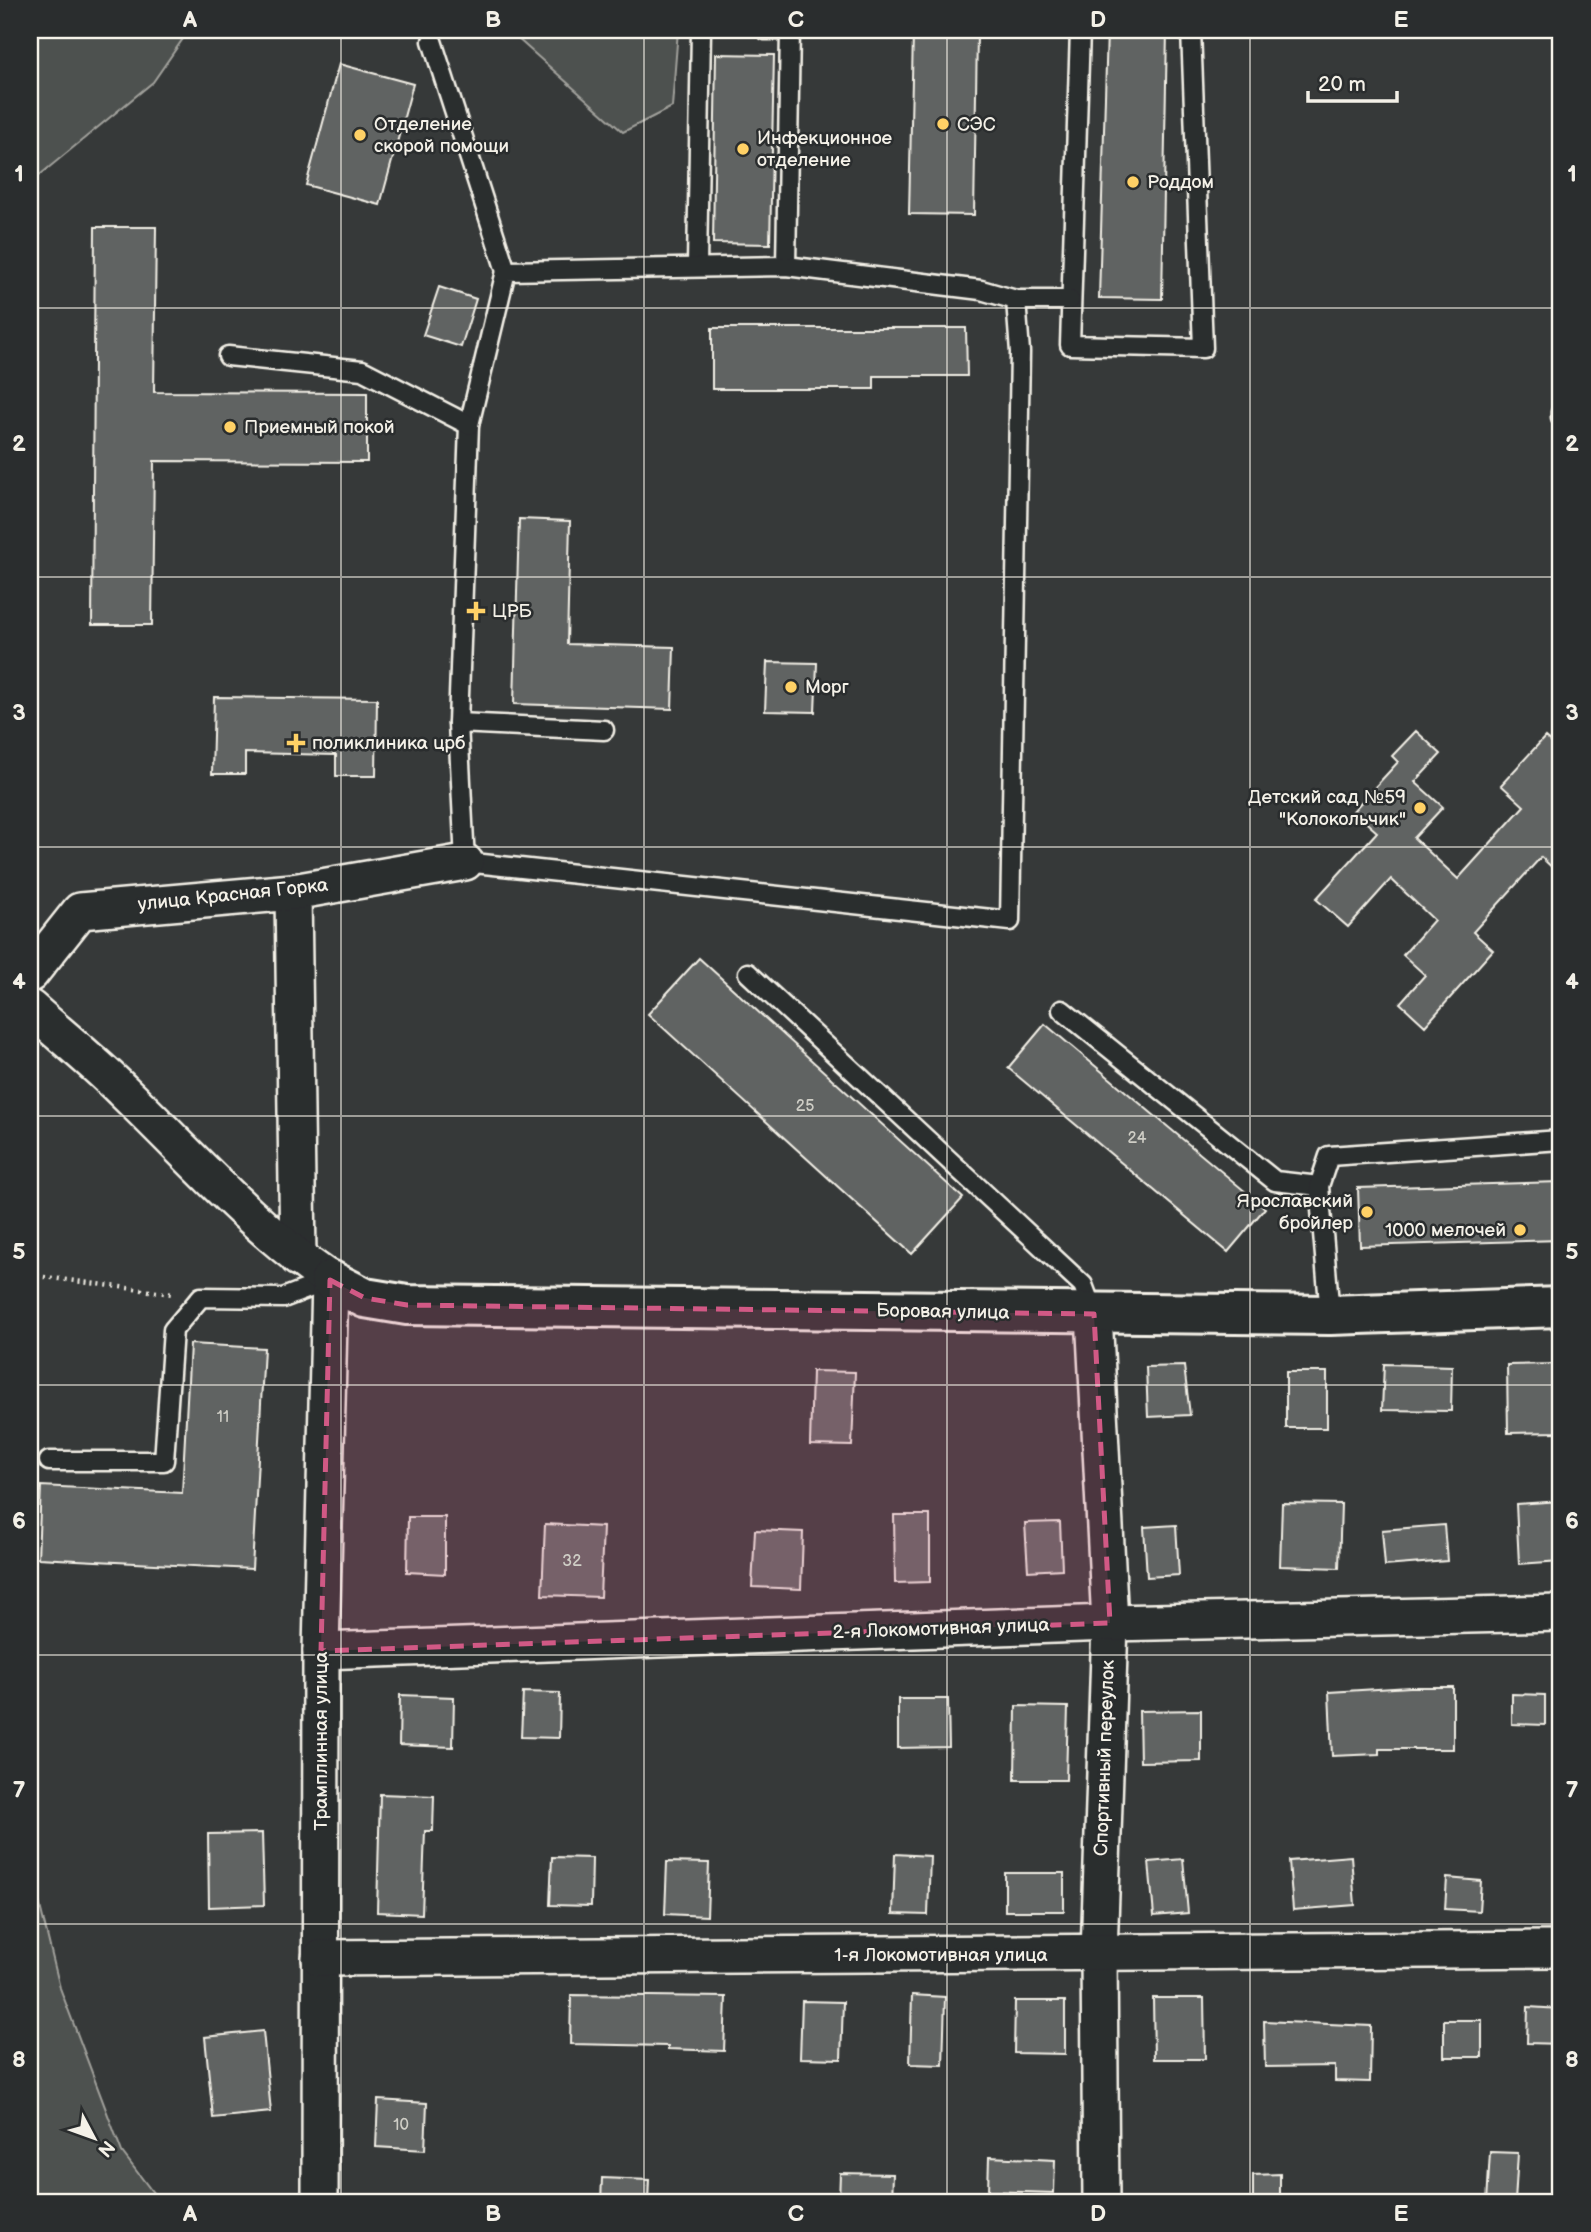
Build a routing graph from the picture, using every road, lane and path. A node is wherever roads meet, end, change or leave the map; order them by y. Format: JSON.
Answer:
{"nodes":[{"id":1,"x":701,"y":30,"type":"edge"},
{"id":2,"x":766,"y":30,"type":"edge"},
{"id":3,"x":1080,"y":30,"type":"edge"},
{"id":4,"x":1191,"y":30,"type":"edge"},
{"id":5,"x":432,"y":41,"type":"dead end"},
{"id":6,"x":697,"y":266,"type":"junction"},
{"id":7,"x":786,"y":266,"type":"junction"},
{"id":8,"x":506,"y":271,"type":"junction"},
{"id":9,"x":1016,"y":300,"type":"junction"},
{"id":10,"x":1070,"y":300,"type":"junction"},
{"id":11,"x":228,"y":356,"type":"dead end"},
{"id":12,"x":469,"y":425,"type":"junction"},
{"id":13,"x":458,"y":723,"type":"junction"},
{"id":14,"x":604,"y":730,"type":"dead end"},
{"id":15,"x":465,"y":862,"type":"junction"},
{"id":16,"x":293,"y":892,"type":"junction"},
{"id":17,"x":748,"y":972,"type":"dead end"},
{"id":18,"x":30,"y":974,"type":"edge"},
{"id":19,"x":30,"y":1009,"type":"edge"},
{"id":20,"x":1062,"y":1010,"type":"dead end"},
{"id":21,"x":1561,"y":1140,"type":"edge"},
{"id":22,"x":1319,"y":1186,"type":"junction"},
{"id":23,"x":298,"y":1258,"type":"junction"},
{"id":24,"x":30,"y":1275,"type":"edge"},
{"id":25,"x":330,"y":1280,"type":"junction"},
{"id":26,"x":201,"y":1297,"type":"junction"},
{"id":27,"x":1561,"y":1307,"type":"edge"},
{"id":28,"x":1094,"y":1314,"type":"junction"},
{"id":29,"x":1330,"y":1315,"type":"junction"},
{"id":30,"x":49,"y":1461,"type":"dead end"},
{"id":31,"x":1561,"y":1613,"type":"edge"},
{"id":32,"x":1110,"y":1623,"type":"junction"},
{"id":33,"x":321,"y":1651,"type":"junction"},
{"id":34,"x":1561,"y":1948,"type":"edge"},
{"id":35,"x":1099,"y":1954,"type":"junction"},
{"id":36,"x":320,"y":1958,"type":"junction"},
{"id":37,"x":320,"y":2202,"type":"edge"},
{"id":38,"x":1101,"y":2202,"type":"edge"}],
"edges":[{"from":1,"to":6,"type":"lane"},
{"from":2,"to":7,"type":"lane"},
{"from":3,"to":10,"type":"lane"},
{"from":4,"to":10,"type":"lane"},
{"from":5,"to":8,"type":"lane"},
{"from":6,"to":7,"type":"lane"},
{"from":6,"to":8,"type":"lane"},
{"from":7,"to":9,"type":"lane"},
{"from":8,"to":12,"type":"lane"},
{"from":9,"to":10,"type":"lane"},
{"from":9,"to":15,"type":"lane"},
{"from":11,"to":12,"type":"lane"},
{"from":12,"to":13,"type":"lane"},
{"from":13,"to":14,"type":"lane"},
{"from":13,"to":15,"type":"lane"},
{"from":15,"to":16,"type":"street","name":"улица Красная Горка"},
{"from":16,"to":18,"type":"street","name":"улица Красная Горка"},
{"from":16,"to":23,"type":"street"},
{"from":17,"to":28,"type":"lane"},
{"from":19,"to":23,"type":"street"},
{"from":20,"to":22,"type":"lane"},
{"from":21,"to":22,"type":"lane"},
{"from":22,"to":29,"type":"lane"},
{"from":23,"to":25,"type":"street"},
{"from":24,"to":26,"type":"path"},
{"from":25,"to":26,"type":"lane"},
{"from":25,"to":28,"type":"street","name":"Боровая улица"},
{"from":25,"to":33,"type":"street","name":"Трамплинная улица"},
{"from":26,"to":30,"type":"lane"},
{"from":27,"to":29,"type":"street","name":"Боровая улица"},
{"from":28,"to":29,"type":"street","name":"Боровая улица"},
{"from":28,"to":32,"type":"street","name":"Спортивный переулок"},
{"from":31,"to":32,"type":"street","name":"2-я Локомотивная улица"},
{"from":32,"to":33,"type":"street","name":"2-я Локомотивная улица"},
{"from":32,"to":35,"type":"street","name":"Спортивный переулок"},
{"from":33,"to":36,"type":"street","name":"Трамплинная улица"},
{"from":34,"to":35,"type":"street","name":"1-я Локомотивная улица"},
{"from":35,"to":36,"type":"street","name":"1-я Локомотивная улица"},
{"from":35,"to":38,"type":"street","name":"Спортивный переулок"},
{"from":36,"to":37,"type":"street","name":"Трамплинная улица"}]}
